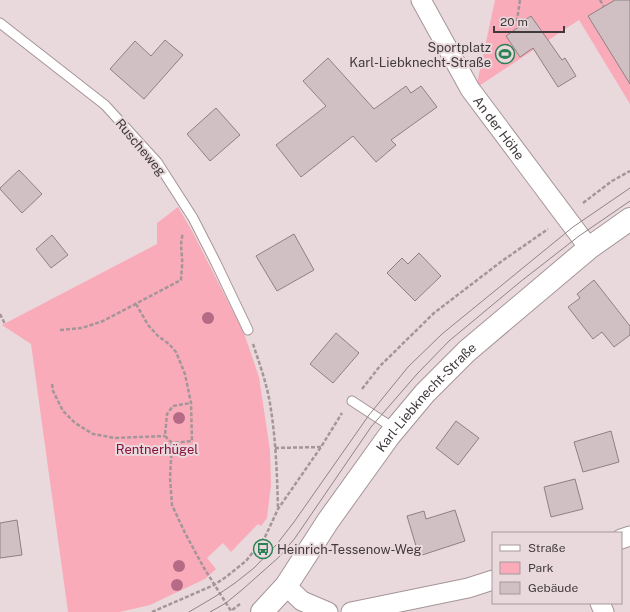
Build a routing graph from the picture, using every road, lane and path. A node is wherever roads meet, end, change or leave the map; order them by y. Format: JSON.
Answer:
{"nodes":[{"id":1,"x":421,"y":0,"type":"edge"},
{"id":2,"x":520,"y":0,"type":"edge"},
{"id":3,"x":600,"y":0,"type":"edge"},
{"id":4,"x":604,"y":7,"type":"dead end"},
{"id":5,"x":0,"y":23,"type":"edge"},
{"id":6,"x":522,"y":26,"type":"dead end"},
{"id":7,"x":630,"y":170,"type":"edge"},
{"id":8,"x":566,"y":216,"type":"junction"},
{"id":9,"x":193,"y":218,"type":"junction"},
{"id":10,"x":630,"y":219,"type":"edge"},
{"id":11,"x":589,"y":248,"type":"junction"},
{"id":12,"x":136,"y":304,"type":"junction"},
{"id":13,"x":0,"y":314,"type":"edge"},
{"id":14,"x":5,"y":324,"type":"dead end"},
{"id":15,"x":60,"y":330,"type":"dead end"},
{"id":16,"x":248,"y":330,"type":"joint"},
{"id":17,"x":52,"y":384,"type":"dead end"},
{"id":18,"x":352,"y":401,"type":"junction"},
{"id":19,"x":191,"y":403,"type":"junction"},
{"id":20,"x":396,"y":429,"type":"junction"},
{"id":21,"x":164,"y":436,"type":"junction"},
{"id":22,"x":172,"y":444,"type":"junction"},
{"id":23,"x":321,"y":447,"type":"junction"},
{"id":24,"x":275,"y":448,"type":"junction"},
{"id":25,"x":278,"y":509,"type":"junction"},
{"id":26,"x":492,"y":580,"type":"edge"},
{"id":27,"x":214,"y":585,"type":"junction"},
{"id":28,"x":286,"y":586,"type":"junction"},
{"id":29,"x":235,"y":608,"type":"dead end"},
{"id":30,"x":152,"y":612,"type":"edge"},
{"id":31,"x":262,"y":612,"type":"edge"},
{"id":32,"x":328,"y":612,"type":"edge"},
{"id":33,"x":351,"y":612,"type":"edge"}],
"edges":[{"from":1,"to":8,"type":"street","name":"An der Höhe"},
{"from":2,"to":6,"type":"path"},
{"from":3,"to":4,"type":"path"},
{"from":5,"to":9,"type":"lane","name":"Ruscheweg"},
{"from":7,"to":8,"type":"path"},
{"from":8,"to":11,"type":"street","name":"An der Höhe"},
{"from":8,"to":18,"type":"path"},
{"from":9,"to":12,"type":"path"},
{"from":9,"to":16,"type":"lane","name":"Ruscheweg"},
{"from":10,"to":11,"type":"street","name":"Karl-Liebknecht-Straße"},
{"from":11,"to":20,"type":"street","name":"Karl-Liebknecht-Straße"},
{"from":12,"to":15,"type":"path"},
{"from":12,"to":19,"type":"path"},
{"from":13,"to":14,"type":"path"},
{"from":16,"to":24,"type":"path"},
{"from":17,"to":21,"type":"path"},
{"from":18,"to":20,"type":"lane"},
{"from":18,"to":23,"type":"path"},
{"from":19,"to":21,"type":"path"},
{"from":19,"to":22,"type":"path"},
{"from":20,"to":28,"type":"street","name":"Karl-Liebknecht-Straße"},
{"from":21,"to":22,"type":"path"},
{"from":22,"to":27,"type":"path"},
{"from":23,"to":24,"type":"path"},
{"from":23,"to":25,"type":"path"},
{"from":24,"to":25,"type":"path"},
{"from":25,"to":27,"type":"path"},
{"from":26,"to":33,"type":"street"},
{"from":27,"to":29,"type":"path"},
{"from":27,"to":30,"type":"path"},
{"from":28,"to":31,"type":"street","name":"Karl-Liebknecht-Straße"},
{"from":28,"to":32,"type":"street"}]}
